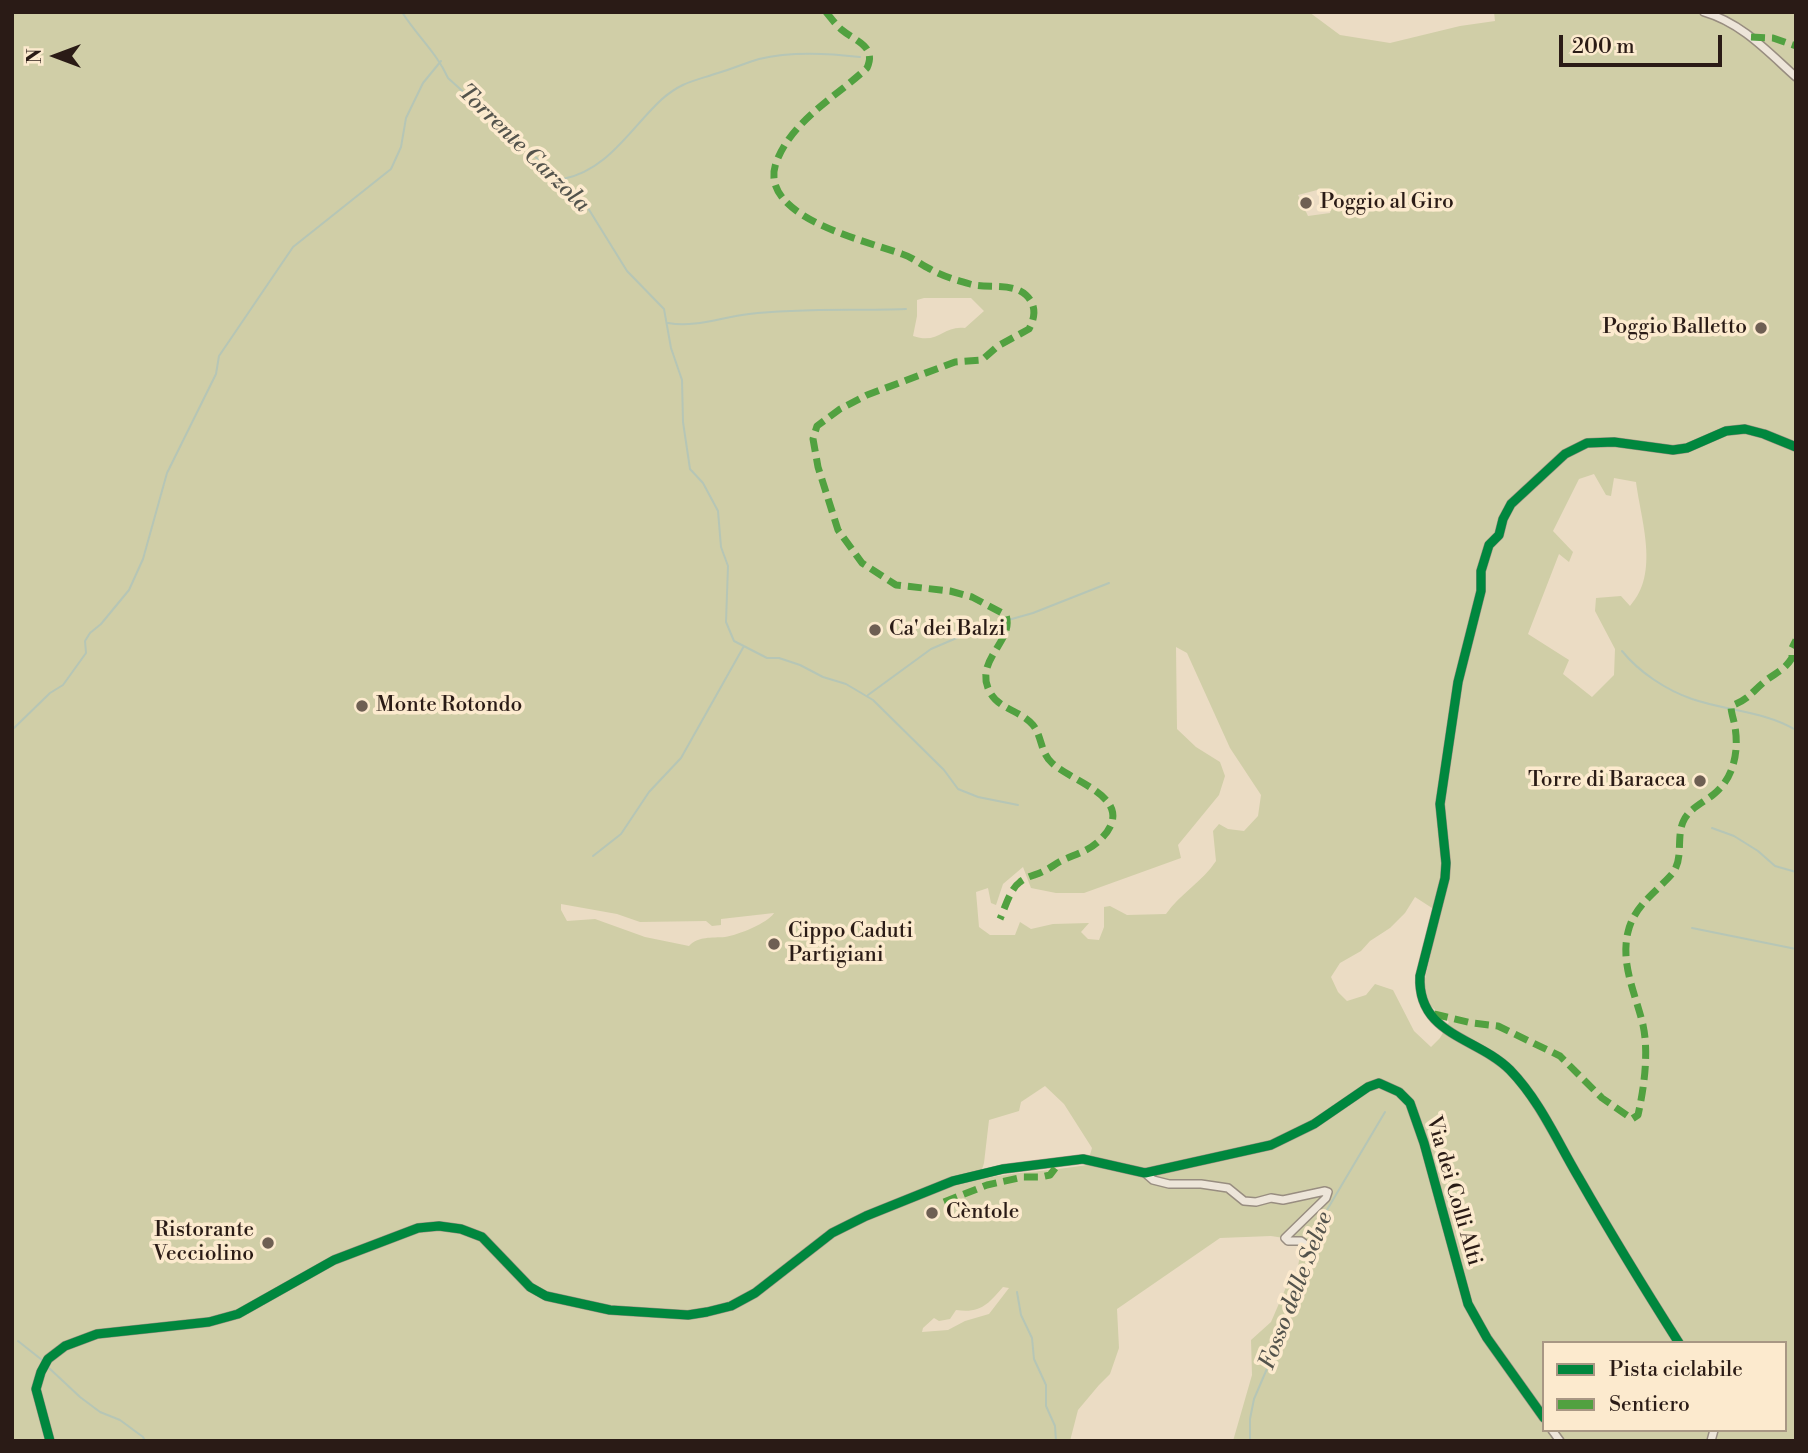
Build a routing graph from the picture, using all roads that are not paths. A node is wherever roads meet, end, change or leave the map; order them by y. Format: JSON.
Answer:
{"nodes":[{"id":1,"x":1704,"y":12,"type":"edge"},
{"id":2,"x":1796,"y":77,"type":"edge"},
{"id":3,"x":1796,"y":447,"type":"edge"},
{"id":4,"x":1145,"y":1173,"type":"junction"},
{"id":5,"x":1305,"y":1244,"type":"dead end"},
{"id":6,"x":1678,"y":1341,"type":"edge"},
{"id":7,"x":1542,"y":1415,"type":"edge"},
{"id":8,"x":50,"y":1441,"type":"edge"}],
"edges":[{"from":1,"to":2,"type":"street"},
{"from":3,"to":6,"type":"street"},
{"from":4,"to":5,"type":"street"},
{"from":4,"to":7,"type":"street","name":"Via dei Colli Alti"},
{"from":4,"to":8,"type":"street","name":"Via dei Colli Alti"}]}
